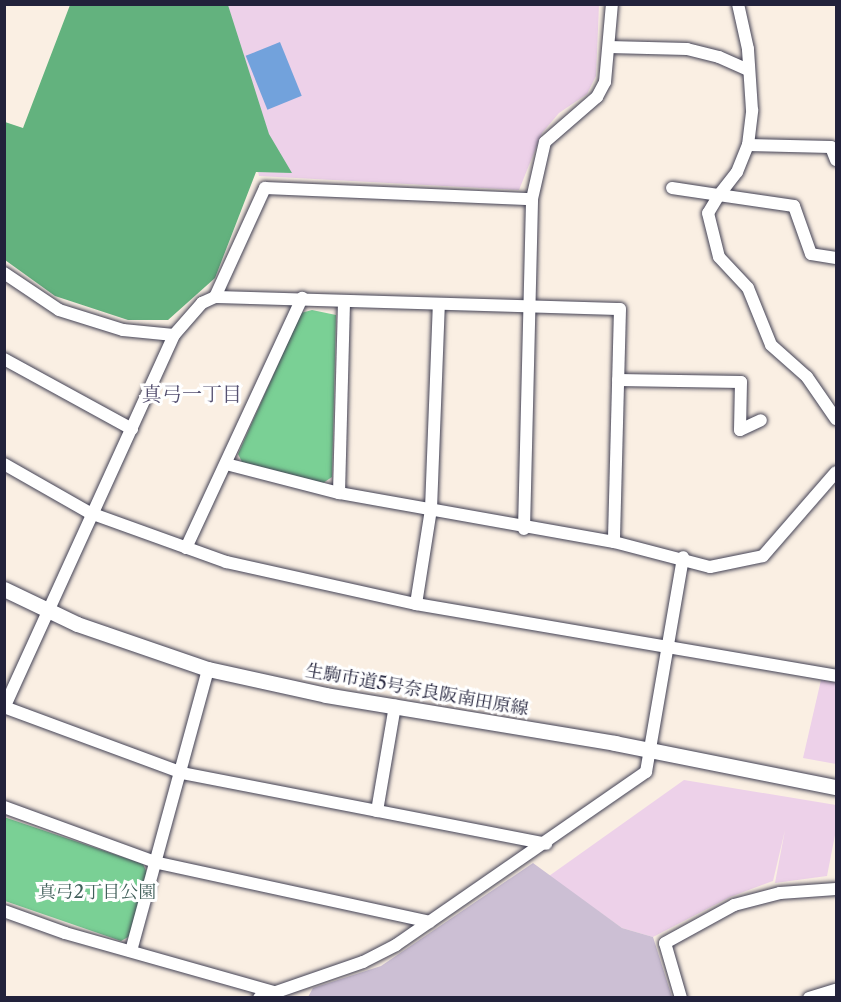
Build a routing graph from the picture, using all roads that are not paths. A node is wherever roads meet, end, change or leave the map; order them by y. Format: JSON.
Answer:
{"nodes":[{"id":1,"x":612,"y":4,"type":"edge"},
{"id":2,"x":738,"y":4,"type":"edge"},
{"id":3,"x":609,"y":47,"type":"junction"},
{"id":4,"x":748,"y":70,"type":"junction"},
{"id":5,"x":748,"y":145,"type":"junction"},
{"id":6,"x":837,"y":160,"type":"edge"},
{"id":7,"x":672,"y":188,"type":"dead end"},
{"id":8,"x":719,"y":195,"type":"junction"},
{"id":9,"x":532,"y":199,"type":"junction"},
{"id":10,"x":837,"y":258,"type":"edge"},
{"id":11,"x":4,"y":273,"type":"edge"},
{"id":12,"x":215,"y":297,"type":"junction"},
{"id":13,"x":302,"y":298,"type":"junction"},
{"id":14,"x":344,"y":301,"type":"junction"},
{"id":15,"x":438,"y":304,"type":"junction"},
{"id":16,"x":528,"y":308,"type":"junction"},
{"id":17,"x":174,"y":335,"type":"junction"},
{"id":18,"x":4,"y":359,"type":"edge"},
{"id":19,"x":618,"y":380,"type":"junction"},
{"id":20,"x":837,"y":419,"type":"edge"},
{"id":21,"x":761,"y":420,"type":"dead end"},
{"id":22,"x":132,"y":429,"type":"junction"},
{"id":23,"x":4,"y":464,"type":"edge"},
{"id":24,"x":226,"y":464,"type":"junction"},
{"id":25,"x":837,"y":472,"type":"edge"},
{"id":26,"x":339,"y":493,"type":"junction"},
{"id":27,"x":431,"y":509,"type":"junction"},
{"id":28,"x":90,"y":513,"type":"junction"},
{"id":29,"x":524,"y":528,"type":"junction"},
{"id":30,"x":614,"y":542,"type":"junction"},
{"id":31,"x":186,"y":548,"type":"junction"},
{"id":32,"x":683,"y":557,"type":"junction"},
{"id":33,"x":4,"y":589,"type":"edge"},
{"id":34,"x":416,"y":604,"type":"junction"},
{"id":35,"x":48,"y":610,"type":"junction"},
{"id":36,"x":668,"y":647,"type":"junction"},
{"id":37,"x":208,"y":669,"type":"junction"},
{"id":38,"x":837,"y":676,"type":"edge"},
{"id":39,"x":395,"y":706,"type":"junction"},
{"id":40,"x":5,"y":708,"type":"edge"},
{"id":41,"x":650,"y":750,"type":"junction"},
{"id":42,"x":182,"y":773,"type":"junction"},
{"id":43,"x":837,"y":787,"type":"edge"},
{"id":44,"x":4,"y":807,"type":"edge"},
{"id":45,"x":377,"y":811,"type":"junction"},
{"id":46,"x":546,"y":844,"type":"junction"},
{"id":47,"x":158,"y":862,"type":"junction"},
{"id":48,"x":837,"y":889,"type":"edge"},
{"id":49,"x":4,"y":910,"type":"edge"},
{"id":50,"x":430,"y":922,"type":"junction"},
{"id":51,"x":131,"y":951,"type":"junction"},
{"id":52,"x":837,"y":990,"type":"edge"},
{"id":53,"x":274,"y":992,"type":"junction"},
{"id":54,"x":301,"y":992,"type":"edge"},
{"id":55,"x":259,"y":998,"type":"edge"},
{"id":56,"x":681,"y":998,"type":"edge"},
{"id":57,"x":809,"y":998,"type":"edge"}],
"edges":[{"from":1,"to":3,"type":"street"},
{"from":2,"to":4,"type":"street"},
{"from":3,"to":4,"type":"street"},
{"from":3,"to":9,"type":"street"},
{"from":4,"to":5,"type":"street"},
{"from":5,"to":6,"type":"street"},
{"from":5,"to":8,"type":"street"},
{"from":7,"to":8,"type":"street"},
{"from":8,"to":10,"type":"street"},
{"from":8,"to":20,"type":"street"},
{"from":9,"to":12,"type":"street"},
{"from":9,"to":16,"type":"street"},
{"from":11,"to":17,"type":"street"},
{"from":12,"to":13,"type":"street"},
{"from":12,"to":17,"type":"street"},
{"from":13,"to":14,"type":"street"},
{"from":13,"to":24,"type":"street"},
{"from":14,"to":15,"type":"street"},
{"from":14,"to":26,"type":"street"},
{"from":15,"to":16,"type":"street"},
{"from":15,"to":27,"type":"street"},
{"from":16,"to":19,"type":"street"},
{"from":16,"to":29,"type":"street"},
{"from":17,"to":22,"type":"street"},
{"from":18,"to":22,"type":"street"},
{"from":19,"to":21,"type":"street"},
{"from":19,"to":30,"type":"street"},
{"from":22,"to":28,"type":"street"},
{"from":23,"to":28,"type":"street"},
{"from":24,"to":26,"type":"street"},
{"from":24,"to":31,"type":"street"},
{"from":25,"to":32,"type":"street"},
{"from":26,"to":27,"type":"street"},
{"from":27,"to":29,"type":"street"},
{"from":27,"to":34,"type":"street"},
{"from":28,"to":31,"type":"street"},
{"from":28,"to":35,"type":"street"},
{"from":29,"to":30,"type":"street"},
{"from":30,"to":32,"type":"street"},
{"from":31,"to":34,"type":"street"},
{"from":32,"to":36,"type":"street"},
{"from":33,"to":35,"type":"street","name":"生駒市道5号奈良阪南田原線"},
{"from":34,"to":36,"type":"street"},
{"from":35,"to":37,"type":"street","name":"生駒市道5号奈良阪南田原線"},
{"from":35,"to":40,"type":"street"},
{"from":36,"to":38,"type":"street"},
{"from":36,"to":41,"type":"street"},
{"from":37,"to":39,"type":"street","name":"生駒市道5号奈良阪南田原線"},
{"from":37,"to":42,"type":"street"},
{"from":39,"to":41,"type":"street","name":"生駒市道5号奈良阪南田原線"},
{"from":39,"to":45,"type":"street"},
{"from":40,"to":42,"type":"street"},
{"from":41,"to":43,"type":"street","name":"生駒市道5号奈良阪南田原線"},
{"from":41,"to":46,"type":"street"},
{"from":42,"to":45,"type":"street"},
{"from":42,"to":47,"type":"street"},
{"from":44,"to":47,"type":"street"},
{"from":45,"to":46,"type":"street"},
{"from":46,"to":50,"type":"street"},
{"from":47,"to":50,"type":"street"},
{"from":47,"to":51,"type":"street"},
{"from":48,"to":56,"type":"street"},
{"from":49,"to":51,"type":"street"},
{"from":50,"to":54,"type":"street"},
{"from":51,"to":53,"type":"street"},
{"from":52,"to":57,"type":"street"},
{"from":53,"to":54,"type":"street"},
{"from":53,"to":55,"type":"street"}]}
